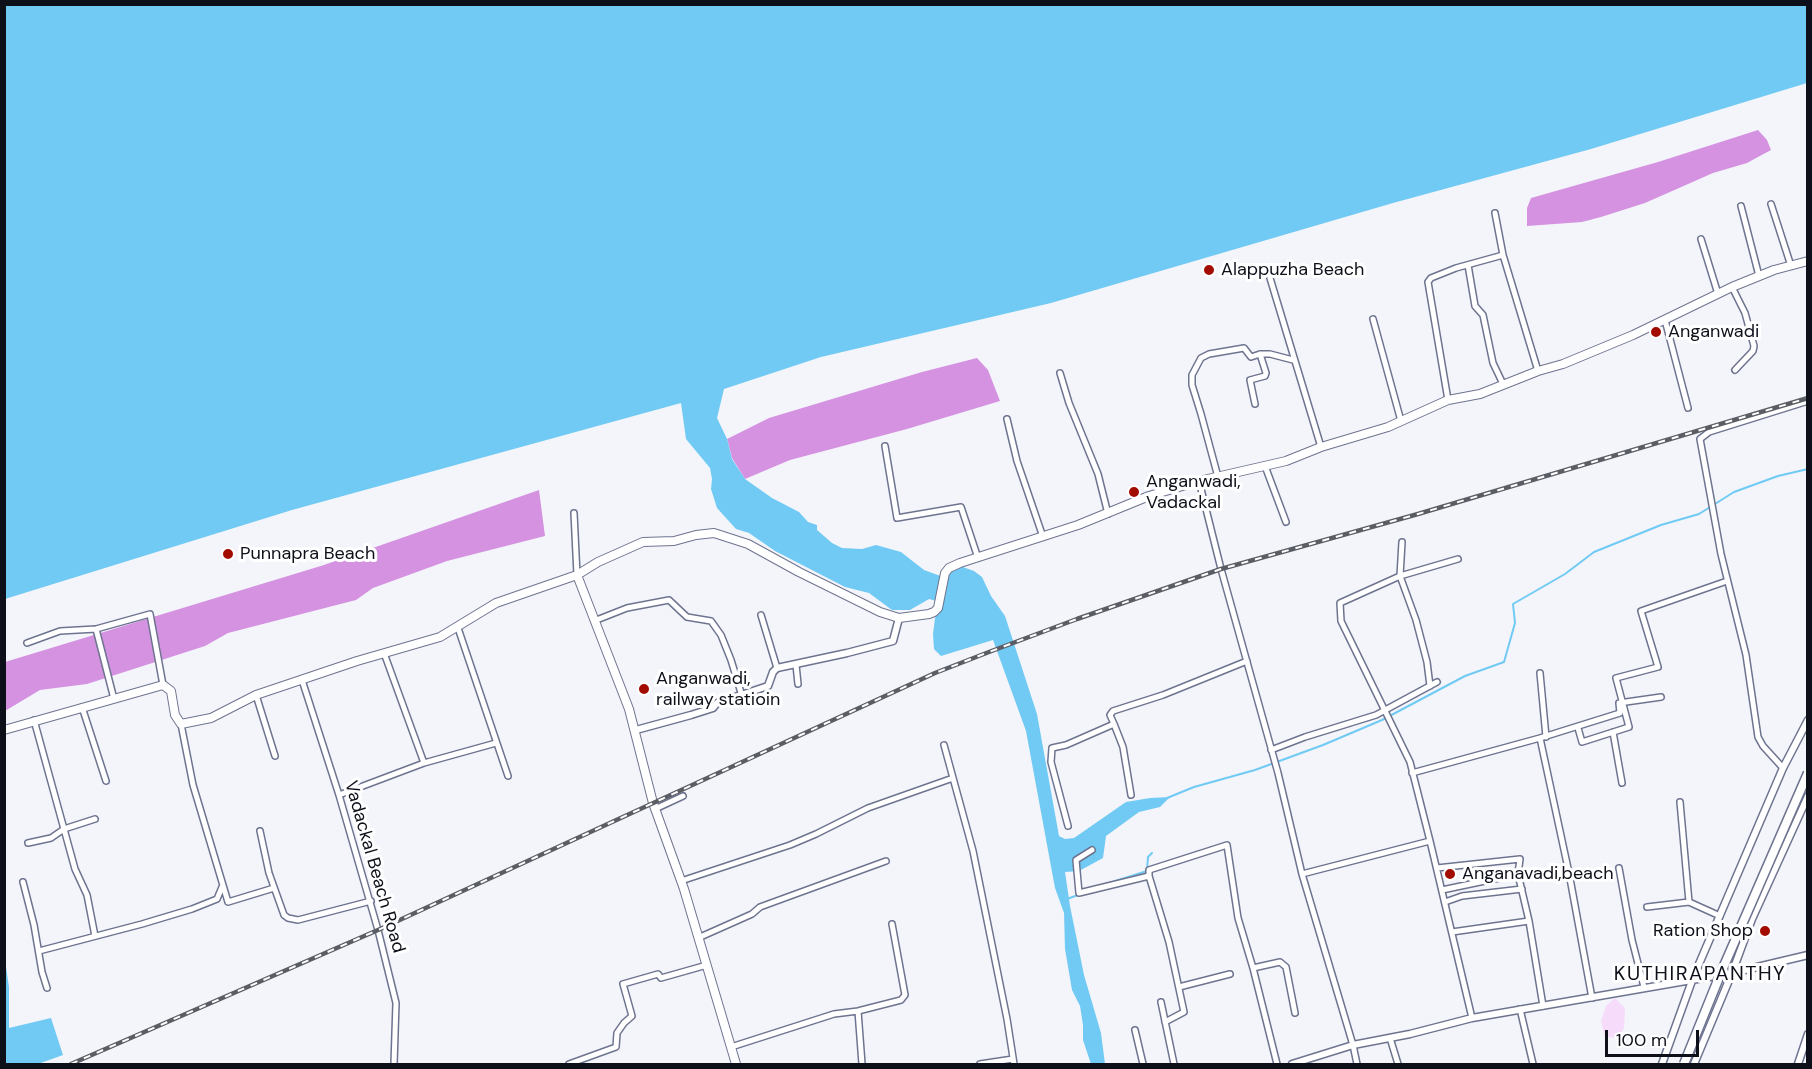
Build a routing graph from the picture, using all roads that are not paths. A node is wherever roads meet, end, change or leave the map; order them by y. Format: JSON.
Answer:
{"nodes":[{"id":1,"x":1771,"y":204,"type":"dead end"},
{"id":2,"x":1741,"y":206,"type":"dead end"},
{"id":3,"x":1495,"y":213,"type":"dead end"},
{"id":4,"x":1701,"y":239,"type":"dead end"},
{"id":5,"x":1503,"y":255,"type":"junction"},
{"id":6,"x":1808,"y":261,"type":"edge"},
{"id":7,"x":1468,"y":265,"type":"junction"},
{"id":8,"x":1791,"y":266,"type":"junction"},
{"id":9,"x":1760,"y":276,"type":"junction"},
{"id":10,"x":1270,"y":278,"type":"dead end"},
{"id":11,"x":1732,"y":287,"type":"junction"},
{"id":12,"x":1718,"y":294,"type":"junction"},
{"id":13,"x":1373,"y":319,"type":"dead end"},
{"id":14,"x":1665,"y":320,"type":"junction"},
{"id":15,"x":1260,"y":354,"type":"junction"},
{"id":16,"x":1293,"y":360,"type":"junction"},
{"id":17,"x":1538,"y":370,"type":"junction"},
{"id":18,"x":1735,"y":370,"type":"dead end"},
{"id":19,"x":1060,"y":373,"type":"dead end"},
{"id":20,"x":1503,"y":384,"type":"junction"},
{"id":21,"x":1448,"y":400,"type":"junction"},
{"id":22,"x":1808,"y":401,"type":"edge"},
{"id":23,"x":1255,"y":404,"type":"dead end"},
{"id":24,"x":1688,"y":408,"type":"dead end"},
{"id":25,"x":1007,"y":419,"type":"dead end"},
{"id":26,"x":1401,"y":421,"type":"junction"},
{"id":27,"x":885,"y":447,"type":"dead end"},
{"id":28,"x":1321,"y":447,"type":"junction"},
{"id":29,"x":1265,"y":466,"type":"junction"},
{"id":30,"x":1218,"y":477,"type":"junction"},
{"id":31,"x":1199,"y":481,"type":"junction"},
{"id":32,"x":574,"y":513,"type":"dead end"},
{"id":33,"x":1108,"y":514,"type":"junction"},
{"id":34,"x":1286,"y":522,"type":"dead end"},
{"id":35,"x":1043,"y":537,"type":"junction"},
{"id":36,"x":1402,"y":542,"type":"dead end"},
{"id":37,"x":982,"y":557,"type":"junction"},
{"id":38,"x":1458,"y":559,"type":"dead end"},
{"id":39,"x":577,"y":575,"type":"junction"},
{"id":40,"x":1400,"y":576,"type":"junction"},
{"id":41,"x":1727,"y":581,"type":"junction"},
{"id":42,"x":761,"y":615,"type":"dead end"},
{"id":43,"x":899,"y":618,"type":"junction"},
{"id":44,"x":594,"y":621,"type":"junction"},
{"id":45,"x":96,"y":628,"type":"junction"},
{"id":46,"x":458,"y":628,"type":"junction"},
{"id":47,"x":27,"y":643,"type":"dead end"},
{"id":48,"x":384,"y":653,"type":"junction"},
{"id":49,"x":1247,"y":661,"type":"junction"},
{"id":50,"x":796,"y":664,"type":"junction"},
{"id":51,"x":777,"y":668,"type":"junction"},
{"id":52,"x":1540,"y":673,"type":"dead end"},
{"id":53,"x":303,"y":680,"type":"junction"},
{"id":54,"x":1437,"y":682,"type":"dead end"},
{"id":55,"x":798,"y":684,"type":"dead end"},
{"id":56,"x":163,"y":685,"type":"junction"},
{"id":57,"x":1430,"y":686,"type":"junction"},
{"id":58,"x":256,"y":695,"type":"junction"},
{"id":59,"x":742,"y":696,"type":"junction"},
{"id":60,"x":1661,"y":697,"type":"dead end"},
{"id":61,"x":114,"y":699,"type":"junction"},
{"id":62,"x":1623,"y":703,"type":"junction"},
{"id":63,"x":81,"y":707,"type":"junction"},
{"id":64,"x":1384,"y":711,"type":"junction"},
{"id":65,"x":34,"y":720,"type":"junction"},
{"id":66,"x":1808,"y":720,"type":"edge"},
{"id":67,"x":181,"y":724,"type":"junction"},
{"id":68,"x":1114,"y":724,"type":"junction"},
{"id":69,"x":1578,"y":728,"type":"junction"},
{"id":70,"x":4,"y":730,"type":"edge"},
{"id":71,"x":636,"y":730,"type":"junction"},
{"id":72,"x":1613,"y":732,"type":"junction"},
{"id":73,"x":1543,"y":738,"type":"junction"},
{"id":74,"x":496,"y":743,"type":"junction"},
{"id":75,"x":944,"y":745,"type":"dead end"},
{"id":76,"x":1271,"y":750,"type":"junction"},
{"id":77,"x":275,"y":756,"type":"dead end"},
{"id":78,"x":424,"y":763,"type":"junction"},
{"id":79,"x":1783,"y":768,"type":"junction"},
{"id":80,"x":1412,"y":773,"type":"junction"},
{"id":81,"x":1808,"y":773,"type":"edge"},
{"id":82,"x":508,"y":776,"type":"dead end"},
{"id":83,"x":953,"y":778,"type":"junction"},
{"id":84,"x":106,"y":781,"type":"dead end"},
{"id":85,"x":1622,"y":783,"type":"dead end"},
{"id":86,"x":339,"y":795,"type":"junction"},
{"id":87,"x":1131,"y":795,"type":"dead end"},
{"id":88,"x":683,"y":796,"type":"dead end"},
{"id":89,"x":1808,"y":796,"type":"edge"},
{"id":90,"x":1680,"y":802,"type":"dead end"},
{"id":91,"x":655,"y":809,"type":"junction"},
{"id":92,"x":95,"y":819,"type":"dead end"},
{"id":93,"x":1068,"y":826,"type":"dead end"},
{"id":94,"x":64,"y":829,"type":"junction"},
{"id":95,"x":260,"y":831,"type":"dead end"},
{"id":96,"x":1430,"y":841,"type":"junction"},
{"id":97,"x":28,"y":843,"type":"dead end"},
{"id":98,"x":1092,"y":850,"type":"dead end"},
{"id":99,"x":886,"y":861,"type":"dead end"},
{"id":100,"x":1437,"y":868,"type":"junction"},
{"id":101,"x":1619,"y":868,"type":"dead end"},
{"id":102,"x":1302,"y":874,"type":"junction"},
{"id":103,"x":1518,"y":874,"type":"junction"},
{"id":104,"x":1149,"y":876,"type":"junction"},
{"id":105,"x":681,"y":881,"type":"junction"},
{"id":106,"x":23,"y":882,"type":"dead end"},
{"id":107,"x":222,"y":887,"type":"junction"},
{"id":108,"x":274,"y":888,"type":"junction"},
{"id":109,"x":1522,"y":889,"type":"junction"},
{"id":110,"x":1442,"y":890,"type":"junction"},
{"id":111,"x":371,"y":901,"type":"junction"},
{"id":112,"x":1689,"y":902,"type":"junction"},
{"id":113,"x":1445,"y":903,"type":"junction"},
{"id":114,"x":1647,"y":907,"type":"dead end"},
{"id":115,"x":1720,"y":916,"type":"junction"},
{"id":116,"x":1529,"y":921,"type":"junction"},
{"id":117,"x":892,"y":924,"type":"dead end"},
{"id":118,"x":1452,"y":932,"type":"junction"},
{"id":119,"x":96,"y":936,"type":"junction"},
{"id":120,"x":698,"y":938,"type":"junction"},
{"id":121,"x":39,"y":951,"type":"junction"},
{"id":122,"x":1808,"y":955,"type":"edge"},
{"id":123,"x":707,"y":965,"type":"junction"},
{"id":124,"x":1253,"y":968,"type":"junction"},
{"id":125,"x":1732,"y":973,"type":"junction"},
{"id":126,"x":1230,"y":974,"type":"dead end"},
{"id":127,"x":1693,"y":978,"type":"junction"},
{"id":128,"x":1179,"y":987,"type":"junction"},
{"id":129,"x":1644,"y":987,"type":"junction"},
{"id":130,"x":47,"y":988,"type":"dead end"},
{"id":131,"x":1592,"y":998,"type":"junction"},
{"id":132,"x":1161,"y":1002,"type":"dead end"},
{"id":133,"x":1543,"y":1005,"type":"junction"},
{"id":134,"x":1520,"y":1009,"type":"junction"},
{"id":135,"x":858,"y":1011,"type":"junction"},
{"id":136,"x":1295,"y":1013,"type":"dead end"},
{"id":137,"x":1472,"y":1018,"type":"junction"},
{"id":138,"x":1165,"y":1022,"type":"junction"},
{"id":139,"x":1135,"y":1030,"type":"dead end"},
{"id":140,"x":1808,"y":1034,"type":"edge"},
{"id":141,"x":1390,"y":1038,"type":"junction"},
{"id":142,"x":1353,"y":1045,"type":"junction"},
{"id":143,"x":731,"y":1047,"type":"junction"},
{"id":144,"x":1013,"y":1062,"type":"edge"},
{"id":145,"x":394,"y":1065,"type":"edge"},
{"id":146,"x":569,"y":1065,"type":"edge"},
{"id":147,"x":736,"y":1065,"type":"edge"},
{"id":148,"x":862,"y":1065,"type":"edge"},
{"id":149,"x":980,"y":1065,"type":"edge"},
{"id":150,"x":1143,"y":1065,"type":"edge"},
{"id":151,"x":1174,"y":1065,"type":"edge"},
{"id":152,"x":1276,"y":1065,"type":"edge"},
{"id":153,"x":1292,"y":1065,"type":"edge"},
{"id":154,"x":1357,"y":1065,"type":"edge"},
{"id":155,"x":1398,"y":1065,"type":"edge"},
{"id":156,"x":1533,"y":1065,"type":"edge"},
{"id":157,"x":1662,"y":1065,"type":"edge"},
{"id":158,"x":1684,"y":1065,"type":"edge"},
{"id":159,"x":1694,"y":1065,"type":"edge"},
{"id":160,"x":1798,"y":1065,"type":"edge"}],
"edges":[{"from":1,"to":8,"type":"street"},
{"from":2,"to":9,"type":"street"},
{"from":3,"to":5,"type":"street"},
{"from":4,"to":12,"type":"street"},
{"from":5,"to":7,"type":"street"},
{"from":5,"to":17,"type":"street"},
{"from":6,"to":8,"type":"main road"},
{"from":7,"to":20,"type":"street"},
{"from":7,"to":21,"type":"street"},
{"from":8,"to":9,"type":"main road"},
{"from":9,"to":11,"type":"main road"},
{"from":10,"to":16,"type":"street"},
{"from":11,"to":12,"type":"main road"},
{"from":11,"to":18,"type":"street"},
{"from":12,"to":14,"type":"main road"},
{"from":13,"to":26,"type":"street"},
{"from":14,"to":17,"type":"main road"},
{"from":14,"to":24,"type":"street"},
{"from":15,"to":16,"type":"street"},
{"from":15,"to":23,"type":"street"},
{"from":15,"to":30,"type":"street"},
{"from":16,"to":28,"type":"street"},
{"from":17,"to":20,"type":"main road"},
{"from":19,"to":33,"type":"street"},
{"from":20,"to":21,"type":"main road"},
{"from":21,"to":26,"type":"main road"},
{"from":22,"to":41,"type":"street"},
{"from":25,"to":35,"type":"street"},
{"from":26,"to":28,"type":"main road"},
{"from":27,"to":37,"type":"street"},
{"from":28,"to":29,"type":"main road"},
{"from":29,"to":30,"type":"main road"},
{"from":29,"to":34,"type":"street"},
{"from":30,"to":31,"type":"main road"},
{"from":31,"to":33,"type":"main road"},
{"from":31,"to":49,"type":"street"},
{"from":32,"to":39,"type":"street"},
{"from":33,"to":35,"type":"main road"},
{"from":35,"to":37,"type":"main road"},
{"from":36,"to":40,"type":"street"},
{"from":37,"to":43,"type":"main road"},
{"from":38,"to":40,"type":"street"},
{"from":39,"to":43,"type":"main road"},
{"from":39,"to":44,"type":"main road"},
{"from":39,"to":46,"type":"main road"},
{"from":40,"to":57,"type":"street"},
{"from":40,"to":64,"type":"street"},
{"from":41,"to":62,"type":"street"},
{"from":41,"to":79,"type":"street"},
{"from":42,"to":51,"type":"street"},
{"from":43,"to":50,"type":"street"},
{"from":44,"to":59,"type":"street"},
{"from":44,"to":71,"type":"main road"},
{"from":45,"to":47,"type":"street"},
{"from":45,"to":56,"type":"street"},
{"from":45,"to":61,"type":"street"},
{"from":46,"to":48,"type":"main road"},
{"from":46,"to":74,"type":"street"},
{"from":48,"to":53,"type":"main road"},
{"from":48,"to":78,"type":"street"},
{"from":49,"to":68,"type":"street"},
{"from":49,"to":76,"type":"street"},
{"from":50,"to":51,"type":"street"},
{"from":50,"to":55,"type":"street"},
{"from":51,"to":59,"type":"street"},
{"from":52,"to":73,"type":"street"},
{"from":53,"to":58,"type":"main road"},
{"from":53,"to":86,"type":"street","name":"Vadackal Beach Road"},
{"from":54,"to":57,"type":"street"},
{"from":56,"to":61,"type":"main road"},
{"from":56,"to":67,"type":"main road"},
{"from":57,"to":64,"type":"street"},
{"from":58,"to":67,"type":"main road"},
{"from":58,"to":77,"type":"street"},
{"from":59,"to":71,"type":"street"},
{"from":60,"to":62,"type":"street"},
{"from":61,"to":63,"type":"main road"},
{"from":62,"to":69,"type":"street"},
{"from":62,"to":72,"type":"street"},
{"from":63,"to":65,"type":"main road"},
{"from":63,"to":84,"type":"street"},
{"from":64,"to":76,"type":"street"},
{"from":64,"to":80,"type":"street"},
{"from":65,"to":70,"type":"main road"},
{"from":65,"to":94,"type":"street"},
{"from":66,"to":79,"type":"street"},
{"from":67,"to":107,"type":"street"},
{"from":68,"to":87,"type":"street"},
{"from":68,"to":93,"type":"street"},
{"from":69,"to":72,"type":"street"},
{"from":69,"to":73,"type":"street"},
{"from":71,"to":91,"type":"main road"},
{"from":72,"to":85,"type":"street"},
{"from":73,"to":80,"type":"street"},
{"from":73,"to":131,"type":"street"},
{"from":74,"to":78,"type":"street"},
{"from":74,"to":82,"type":"street"},
{"from":75,"to":83,"type":"street"},
{"from":76,"to":102,"type":"street"},
{"from":78,"to":86,"type":"street"},
{"from":79,"to":115,"type":"street"},
{"from":80,"to":96,"type":"street"},
{"from":81,"to":158,"type":"highway","bridge":true},
{"from":83,"to":105,"type":"street"},
{"from":83,"to":144,"type":"street"},
{"from":86,"to":111,"type":"street","name":"Vadackal Beach Road"},
{"from":88,"to":91,"type":"street"},
{"from":89,"to":125,"type":"street"},
{"from":90,"to":112,"type":"street"},
{"from":91,"to":105,"type":"main road"},
{"from":92,"to":94,"type":"street"},
{"from":94,"to":97,"type":"street"},
{"from":94,"to":119,"type":"street"},
{"from":95,"to":108,"type":"street"},
{"from":96,"to":100,"type":"street"},
{"from":96,"to":102,"type":"street"},
{"from":98,"to":104,"type":"street"},
{"from":99,"to":120,"type":"street"},
{"from":100,"to":103,"type":"street"},
{"from":100,"to":110,"type":"street"},
{"from":101,"to":129,"type":"street"},
{"from":102,"to":142,"type":"street"},
{"from":103,"to":109,"type":"street"},
{"from":103,"to":110,"type":"street"},
{"from":104,"to":124,"type":"street"},
{"from":104,"to":128,"type":"street"},
{"from":105,"to":120,"type":"main road"},
{"from":106,"to":121,"type":"street"},
{"from":107,"to":108,"type":"street"},
{"from":107,"to":119,"type":"street"},
{"from":108,"to":111,"type":"street"},
{"from":109,"to":113,"type":"street"},
{"from":109,"to":116,"type":"street"},
{"from":110,"to":113,"type":"street"},
{"from":111,"to":145,"type":"street","name":"Vadackal Beach Road"},
{"from":112,"to":114,"type":"street"},
{"from":112,"to":115,"type":"street"},
{"from":113,"to":118,"type":"street"},
{"from":115,"to":127,"type":"street"},
{"from":116,"to":118,"type":"street"},
{"from":116,"to":133,"type":"street"},
{"from":117,"to":135,"type":"street"},
{"from":118,"to":137,"type":"street"},
{"from":119,"to":121,"type":"street"},
{"from":120,"to":123,"type":"main road"},
{"from":121,"to":130,"type":"street"},
{"from":122,"to":125,"type":"street"},
{"from":123,"to":143,"type":"main road"},
{"from":123,"to":146,"type":"street"},
{"from":124,"to":136,"type":"street"},
{"from":124,"to":152,"type":"street"},
{"from":125,"to":127,"type":"street"},
{"from":125,"to":159,"type":"street"},
{"from":126,"to":128,"type":"street"},
{"from":127,"to":129,"type":"street"},
{"from":127,"to":157,"type":"street"},
{"from":128,"to":138,"type":"street"},
{"from":129,"to":131,"type":"street"},
{"from":131,"to":133,"type":"street"},
{"from":132,"to":138,"type":"street"},
{"from":133,"to":134,"type":"street"},
{"from":134,"to":137,"type":"street"},
{"from":134,"to":156,"type":"street"},
{"from":135,"to":143,"type":"street"},
{"from":135,"to":148,"type":"street"},
{"from":137,"to":141,"type":"street"},
{"from":138,"to":151,"type":"street"},
{"from":139,"to":150,"type":"street"},
{"from":140,"to":160,"type":"street"},
{"from":141,"to":142,"type":"street"},
{"from":141,"to":155,"type":"street"},
{"from":142,"to":153,"type":"street"},
{"from":142,"to":154,"type":"street"},
{"from":143,"to":147,"type":"main road"},
{"from":144,"to":149,"type":"street"}]}
